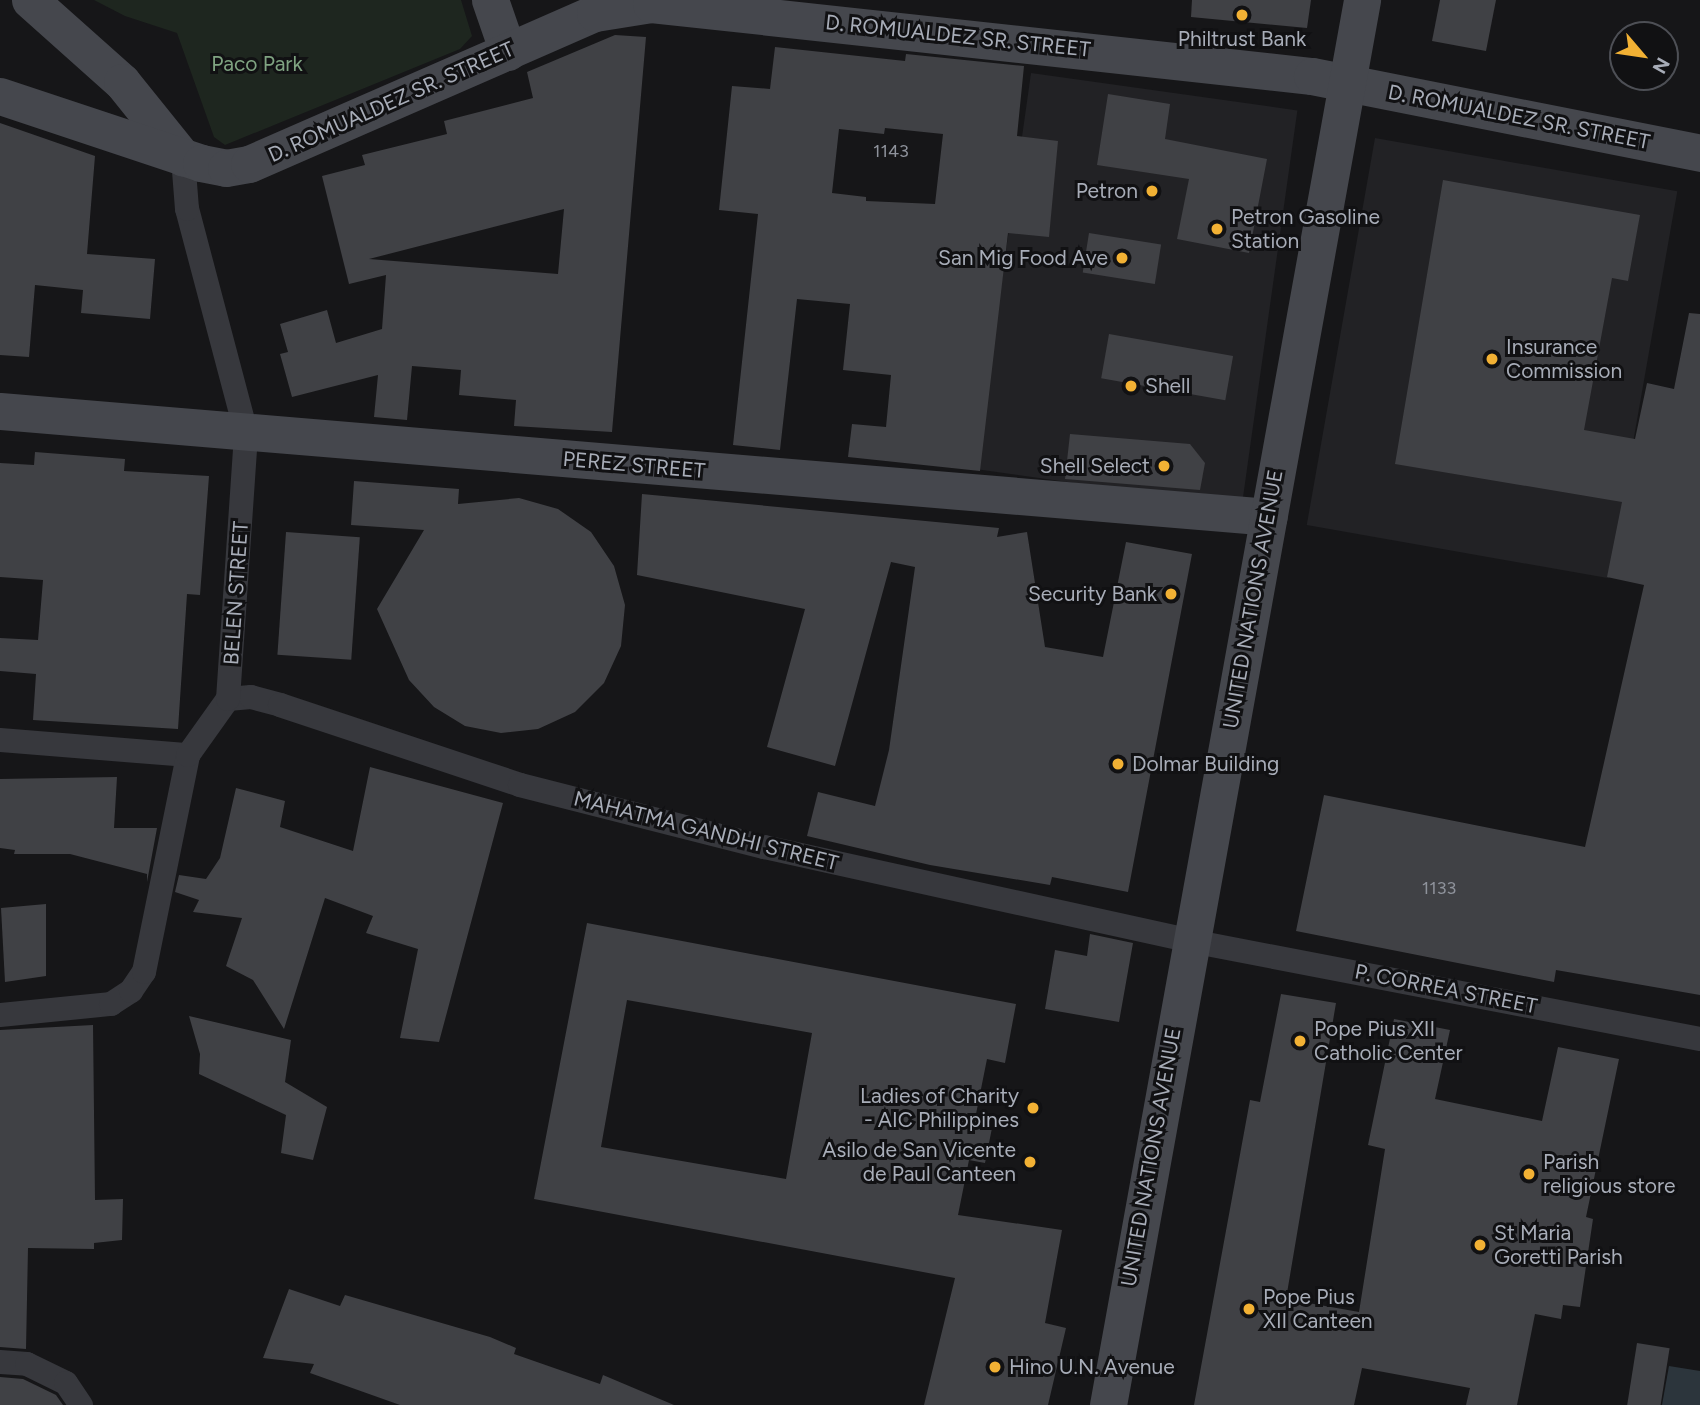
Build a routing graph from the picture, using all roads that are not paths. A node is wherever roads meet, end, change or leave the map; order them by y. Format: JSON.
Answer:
{"nodes":[{"id":1,"x":30,"y":0,"type":"edge"},
{"id":2,"x":490,"y":0,"type":"edge"},
{"id":3,"x":1362,"y":0,"type":"edge"},
{"id":4,"x":508,"y":51,"type":"junction"},
{"id":5,"x":1346,"y":82,"type":"junction"},
{"id":6,"x":0,"y":96,"type":"edge"},
{"id":7,"x":1700,"y":153,"type":"edge"},
{"id":8,"x":183,"y":158,"type":"junction"},
{"id":9,"x":0,"y":411,"type":"edge"},
{"id":10,"x":246,"y":432,"type":"junction"},
{"id":11,"x":1269,"y":517,"type":"junction"},
{"id":12,"x":228,"y":699,"type":"junction"},
{"id":13,"x":0,"y":740,"type":"edge"},
{"id":14,"x":188,"y":755,"type":"junction"},
{"id":15,"x":1191,"y":941,"type":"junction"},
{"id":16,"x":0,"y":1015,"type":"edge"},
{"id":17,"x":1700,"y":1039,"type":"edge"},
{"id":18,"x":0,"y":1362,"type":"edge"},
{"id":19,"x":82,"y":1405,"type":"edge"},
{"id":20,"x":1108,"y":1405,"type":"edge"}],
"edges":[{"from":1,"to":8,"type":"main road"},
{"from":2,"to":4,"type":"main road"},
{"from":3,"to":5,"type":"main road","name":"UNITED NATIONS AVENUE"},
{"from":4,"to":5,"type":"main road","name":"D. ROMUALDEZ SR. STREET"},
{"from":4,"to":8,"type":"main road","name":"D. ROMUALDEZ SR. STREET"},
{"from":5,"to":7,"type":"main road","name":"D. ROMUALDEZ SR. STREET"},
{"from":5,"to":11,"type":"main road","name":"UNITED NATIONS AVENUE"},
{"from":6,"to":8,"type":"main road","name":"D. ROMUALDEZ SR. STREET"},
{"from":8,"to":10,"type":"street","name":"BELEN STREET"},
{"from":9,"to":10,"type":"main road","name":"PEREZ STREET"},
{"from":10,"to":11,"type":"main road","name":"PEREZ STREET"},
{"from":10,"to":12,"type":"street","name":"BELEN STREET"},
{"from":11,"to":15,"type":"main road","name":"UNITED NATIONS AVENUE"},
{"from":12,"to":14,"type":"street"},
{"from":12,"to":15,"type":"street","name":"MAHATMA GANDHI STREET"},
{"from":13,"to":14,"type":"street"},
{"from":14,"to":16,"type":"street"},
{"from":15,"to":17,"type":"street","name":"P. CORREA STREET"},
{"from":15,"to":20,"type":"main road","name":"UNITED NATIONS AVENUE"},
{"from":18,"to":19,"type":"street"}]}
